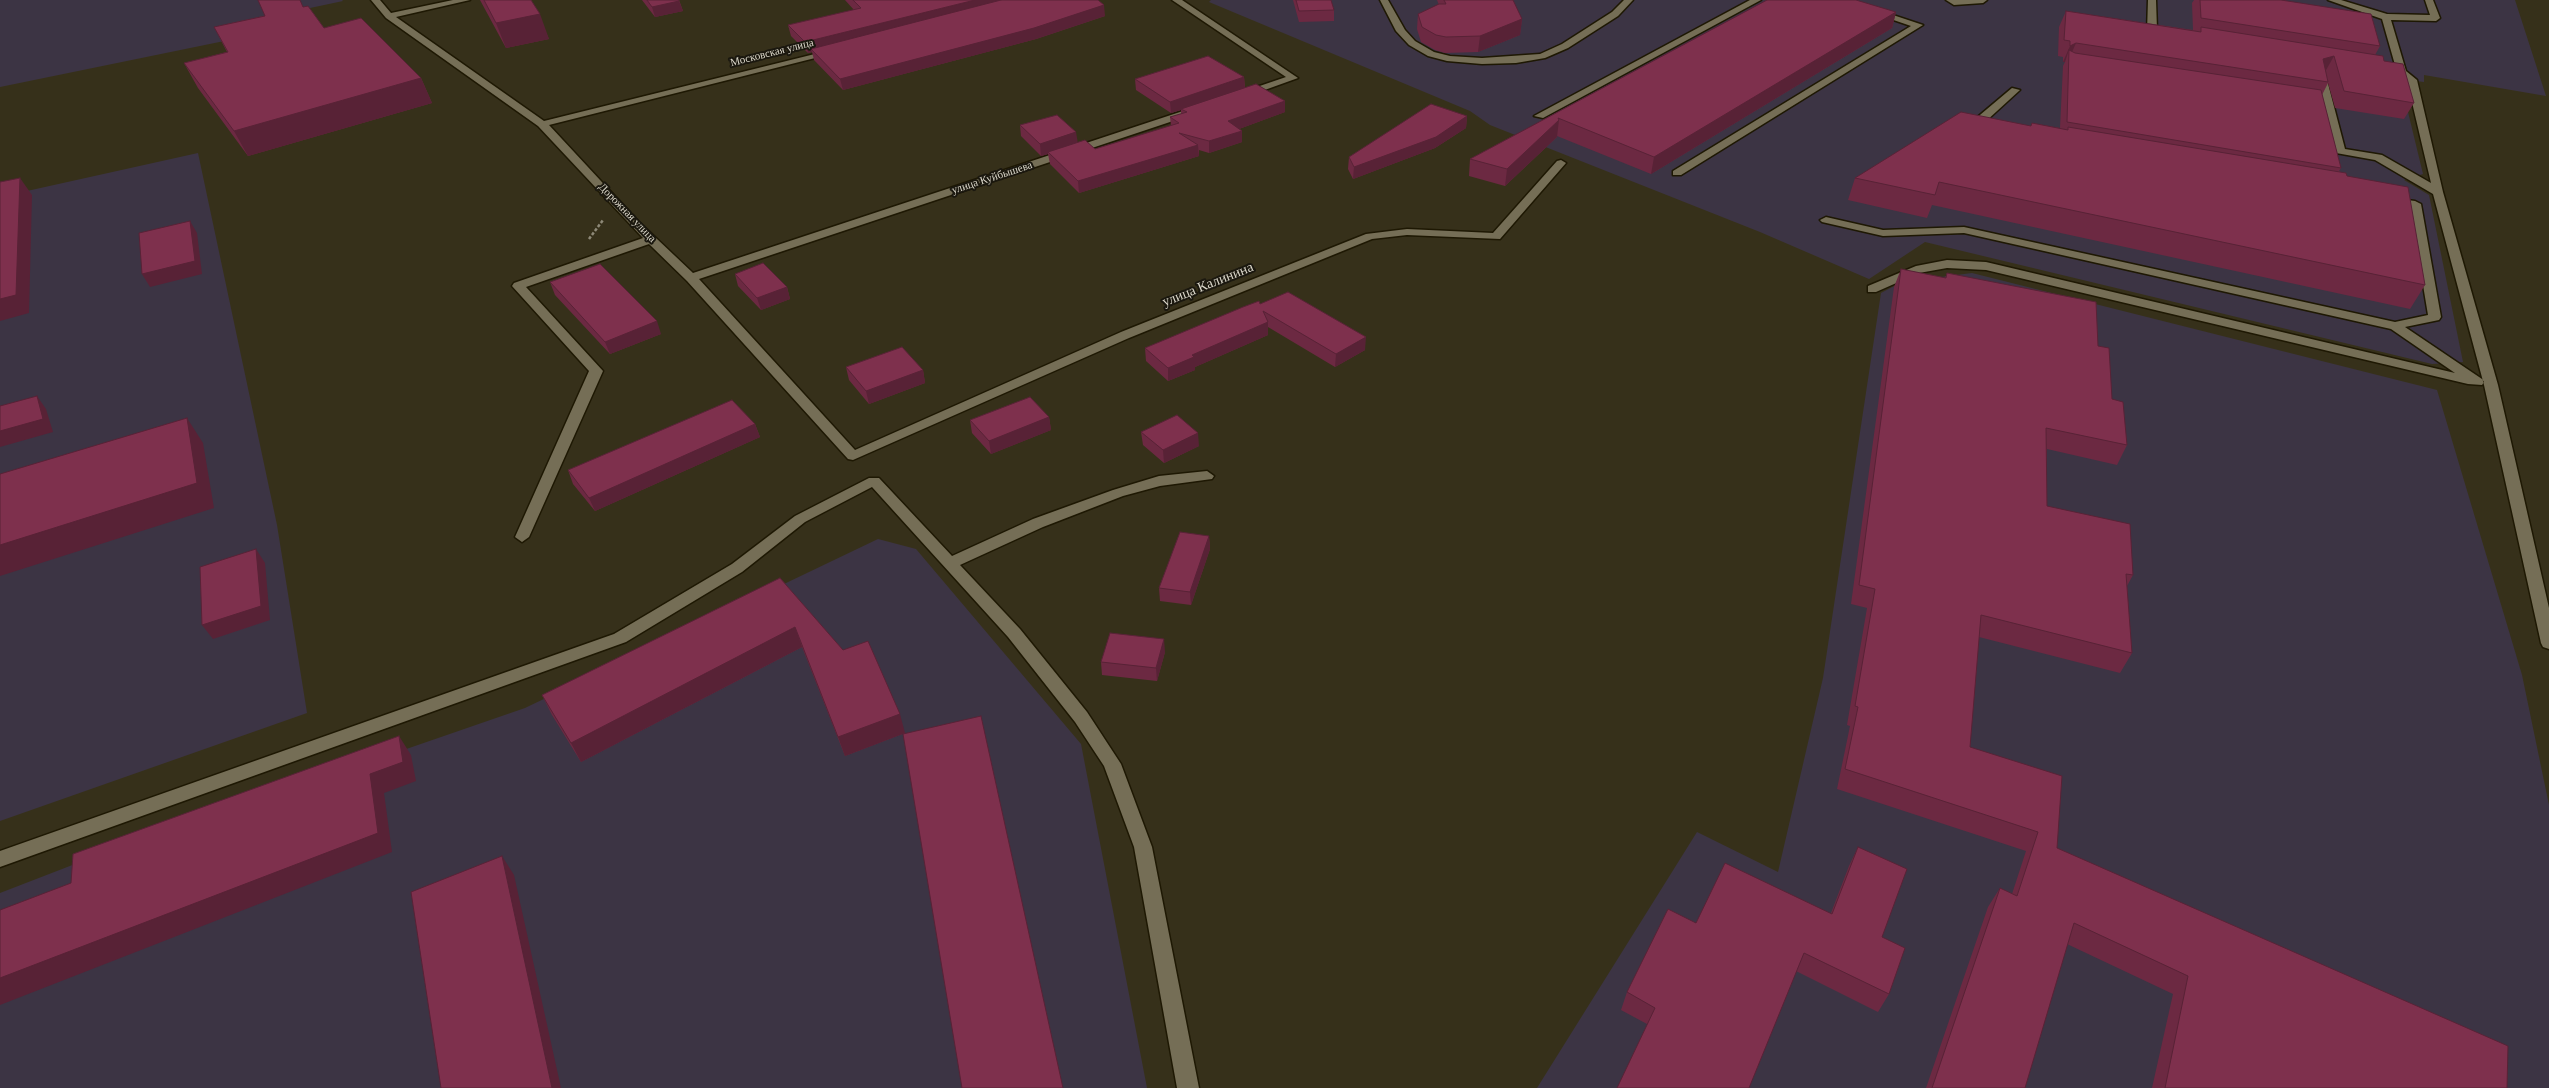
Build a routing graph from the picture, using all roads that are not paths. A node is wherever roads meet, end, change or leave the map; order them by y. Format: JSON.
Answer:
{"nodes":[{"id":1,"x":375,"y":0,"type":"edge"},
{"id":2,"x":466,"y":0,"type":"edge"},
{"id":3,"x":1176,"y":0,"type":"edge"},
{"id":4,"x":1384,"y":0,"type":"edge"},
{"id":5,"x":1629,"y":0,"type":"edge"},
{"id":6,"x":1757,"y":0,"type":"edge"},
{"id":7,"x":1839,"y":0,"type":"edge"},
{"id":8,"x":1950,"y":0,"type":"edge"},
{"id":9,"x":1983,"y":0,"type":"edge"},
{"id":10,"x":2152,"y":0,"type":"edge"},
{"id":11,"x":2332,"y":0,"type":"edge"},
{"id":12,"x":2430,"y":0,"type":"edge"},
{"id":13,"x":389,"y":16,"type":"junction"},
{"id":14,"x":2386,"y":17,"type":"junction"},
{"id":15,"x":2171,"y":35,"type":"edge"},
{"id":16,"x":842,"y":49,"type":"edge"},
{"id":17,"x":2321,"y":76,"type":"edge"},
{"id":18,"x":2015,"y":90,"type":"dead end"},
{"id":19,"x":1237,"y":97,"type":"edge"},
{"id":20,"x":1199,"y":109,"type":"edge"},
{"id":21,"x":1539,"y":116,"type":"dead end"},
{"id":22,"x":542,"y":124,"type":"junction"},
{"id":23,"x":1996,"y":132,"type":"edge"},
{"id":24,"x":1561,"y":163,"type":"dead end"},
{"id":25,"x":1677,"y":173,"type":"dead end"},
{"id":26,"x":2438,"y":192,"type":"junction"},
{"id":27,"x":2376,"y":198,"type":"edge"},
{"id":28,"x":1826,"y":220,"type":"dead end"},
{"id":29,"x":651,"y":239,"type":"junction"},
{"id":30,"x":690,"y":278,"type":"junction"},
{"id":31,"x":1872,"y":290,"type":"dead end"},
{"id":32,"x":2395,"y":326,"type":"junction"},
{"id":33,"x":2477,"y":382,"type":"junction"},
{"id":34,"x":2491,"y":385,"type":"junction"},
{"id":35,"x":852,"y":456,"type":"joint"},
{"id":36,"x":1207,"y":476,"type":"dead end"},
{"id":37,"x":522,"y":537,"type":"dead end"},
{"id":38,"x":951,"y":563,"type":"junction"},
{"id":39,"x":2549,"y":643,"type":"edge"},
{"id":40,"x":0,"y":859,"type":"edge"},
{"id":41,"x":1188,"y":1088,"type":"edge"}],
"edges":[{"from":1,"to":13,"type":"street","name":"Дорожная улица"},
{"from":2,"to":13,"type":"street"},
{"from":3,"to":19,"type":"street"},
{"from":4,"to":5,"type":"street"},
{"from":6,"to":21,"type":"street"},
{"from":7,"to":25,"type":"street"},
{"from":8,"to":9,"type":"street"},
{"from":10,"to":15,"type":"street"},
{"from":11,"to":14,"type":"street"},
{"from":12,"to":14,"type":"street"},
{"from":13,"to":22,"type":"street","name":"Дорожная улица"},
{"from":14,"to":26,"type":"street"},
{"from":16,"to":22,"type":"street","name":"Московская улица"},
{"from":17,"to":26,"type":"street"},
{"from":18,"to":23,"type":"street"},
{"from":20,"to":30,"type":"street","name":"улица Куйбышева"},
{"from":22,"to":29,"type":"street","name":"Дорожная улица"},
{"from":24,"to":35,"type":"street","name":"улица Калинина"},
{"from":26,"to":34,"type":"street"},
{"from":27,"to":32,"type":"street"},
{"from":28,"to":32,"type":"street"},
{"from":29,"to":30,"type":"street","name":"Дорожная улица"},
{"from":29,"to":37,"type":"street"},
{"from":30,"to":35,"type":"street","name":"Дорожная улица"},
{"from":31,"to":33,"type":"street"},
{"from":32,"to":33,"type":"street"},
{"from":33,"to":34,"type":"street"},
{"from":34,"to":39,"type":"street"},
{"from":36,"to":38,"type":"street"},
{"from":38,"to":40,"type":"street"},
{"from":38,"to":41,"type":"street"}]}
